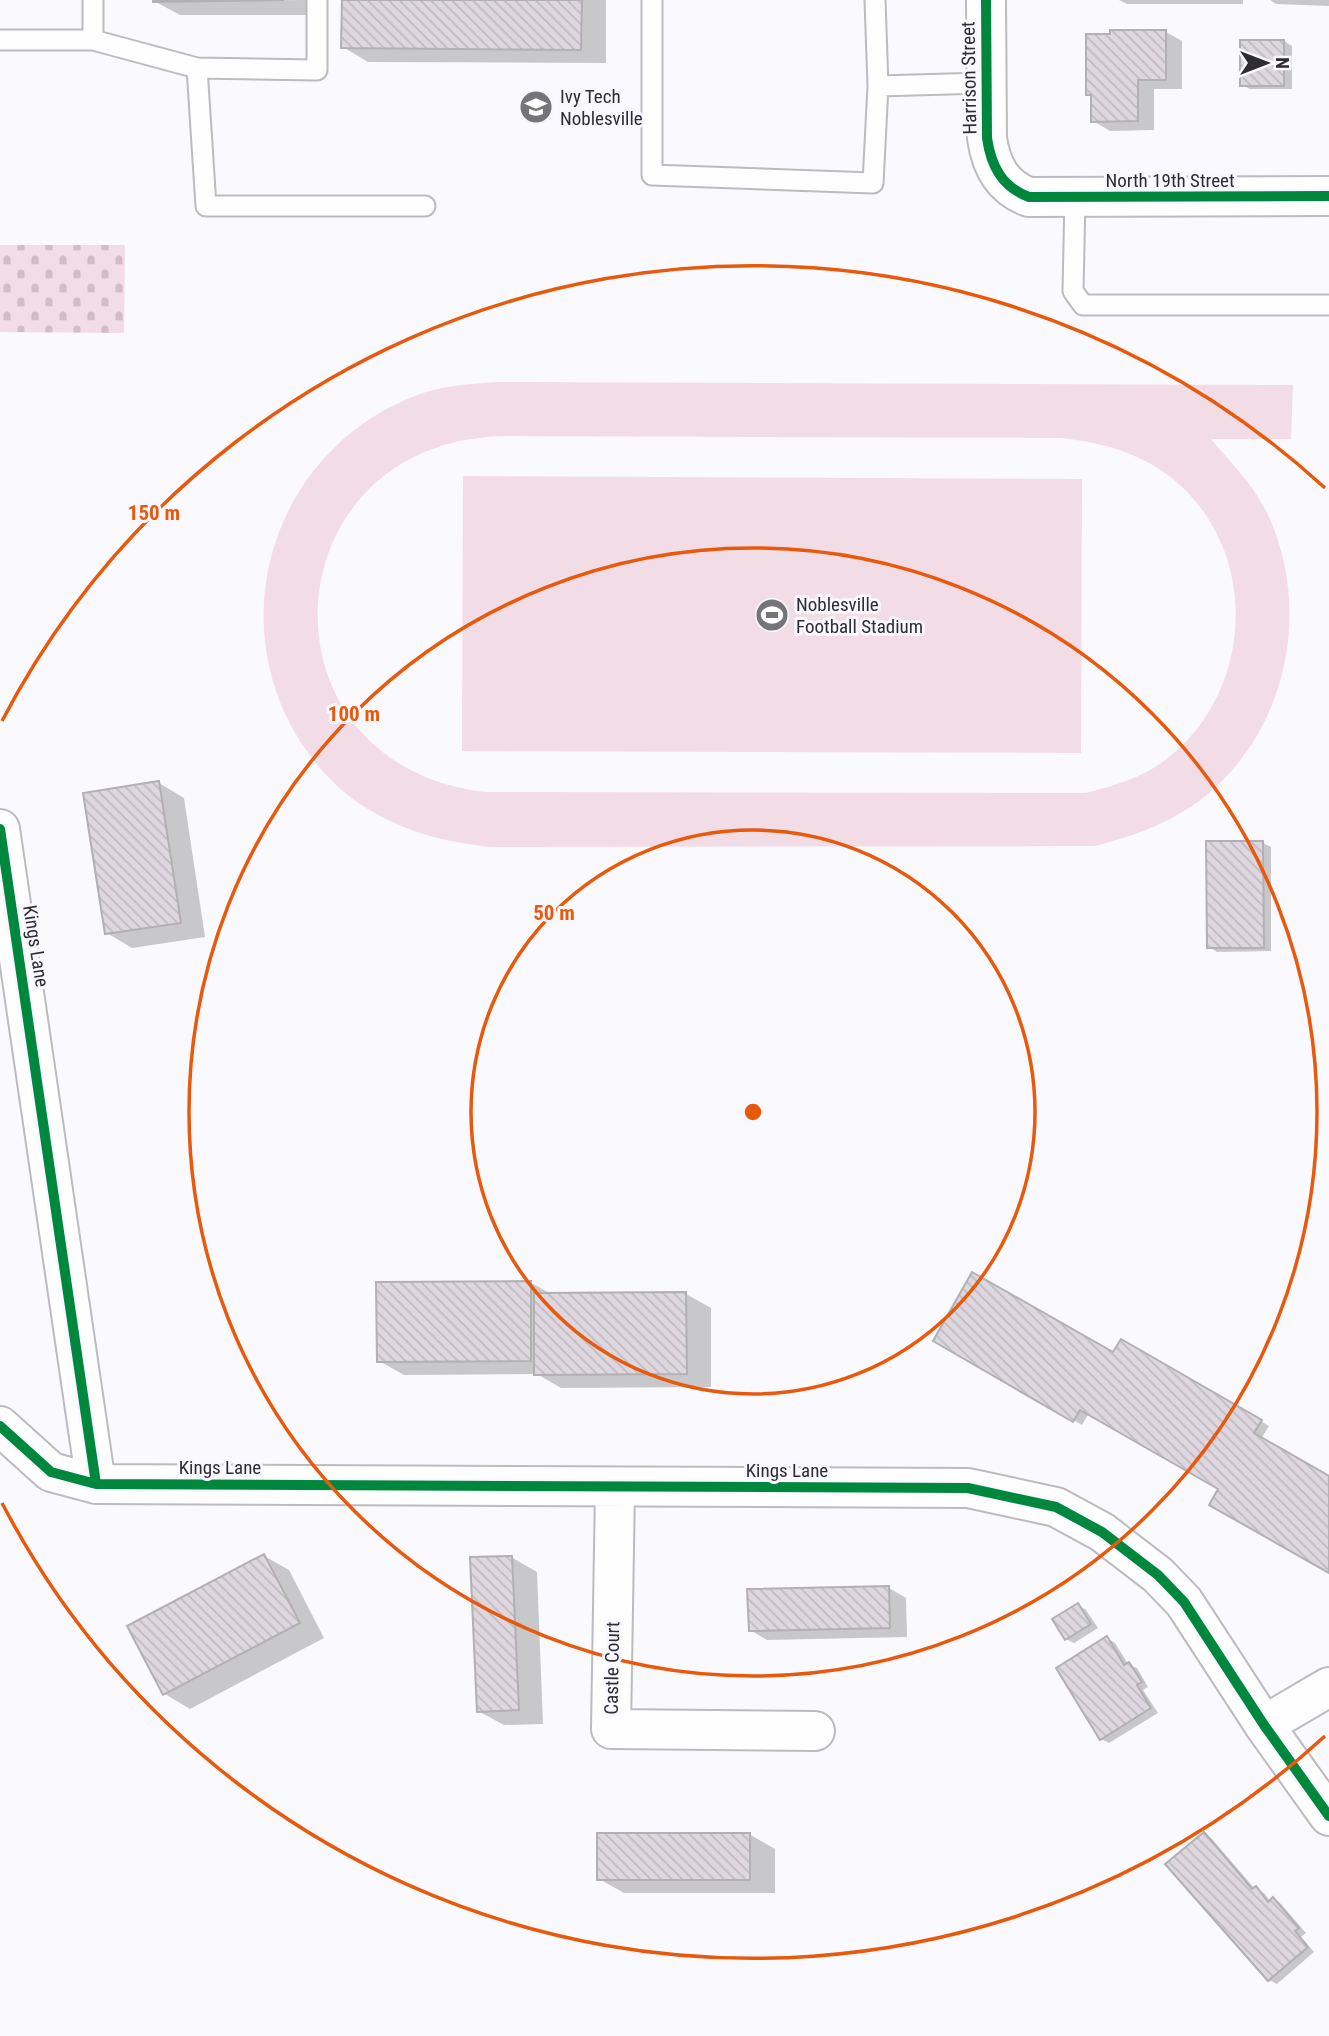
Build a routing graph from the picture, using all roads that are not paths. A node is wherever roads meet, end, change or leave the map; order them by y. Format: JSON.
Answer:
{"nodes":[{"id":1,"x":93,"y":0,"type":"edge"},
{"id":2,"x":317,"y":0,"type":"edge"},
{"id":3,"x":652,"y":0,"type":"edge"},
{"id":4,"x":875,"y":0,"type":"edge"},
{"id":5,"x":986,"y":0,"type":"edge"},
{"id":6,"x":0,"y":40,"type":"edge"},
{"id":7,"x":93,"y":40,"type":"junction"},
{"id":8,"x":197,"y":68,"type":"junction"},
{"id":9,"x":985,"y":83,"type":"junction"},
{"id":10,"x":878,"y":86,"type":"junction"},
{"id":11,"x":1013,"y":191,"type":"joint"},
{"id":12,"x":1329,"y":196,"type":"edge"},
{"id":13,"x":1074,"y":198,"type":"junction"},
{"id":14,"x":425,"y":206,"type":"dead end"},
{"id":15,"x":1329,"y":305,"type":"edge"},
{"id":16,"x":0,"y":829,"type":"edge"},
{"id":17,"x":14,"y":1020,"type":"edge"},
{"id":18,"x":0,"y":1426,"type":"edge"},
{"id":19,"x":96,"y":1484,"type":"junction"},
{"id":20,"x":615,"y":1487,"type":"junction"},
{"id":21,"x":1329,"y":1687,"type":"edge"},
{"id":22,"x":1264,"y":1725,"type":"junction"},
{"id":23,"x":815,"y":1731,"type":"dead end"},
{"id":24,"x":1329,"y":1816,"type":"edge"}],
"edges":[{"from":1,"to":7,"type":"lane"},
{"from":2,"to":8,"type":"lane"},
{"from":3,"to":10,"type":"lane"},
{"from":4,"to":10,"type":"lane"},
{"from":5,"to":9,"type":"street","name":"Harrison Street"},
{"from":6,"to":7,"type":"lane"},
{"from":7,"to":8,"type":"lane"},
{"from":8,"to":14,"type":"lane"},
{"from":9,"to":10,"type":"lane"},
{"from":9,"to":11,"type":"street","name":"Harrison Street"},
{"from":11,"to":13,"type":"street","name":"North 19th Street"},
{"from":12,"to":13,"type":"street","name":"North 19th Street"},
{"from":13,"to":15,"type":"lane"},
{"from":16,"to":17,"type":"street","name":"Kings Lane"},
{"from":17,"to":19,"type":"street","name":"Kings Lane"},
{"from":18,"to":19,"type":"street","name":"Kings Lane"},
{"from":19,"to":20,"type":"street","name":"Kings Lane"},
{"from":20,"to":22,"type":"street","name":"Kings Lane"},
{"from":20,"to":23,"type":"street","name":"Castle Court"},
{"from":21,"to":22,"type":"street"},
{"from":22,"to":24,"type":"street","name":"Kings Lane"}]}
